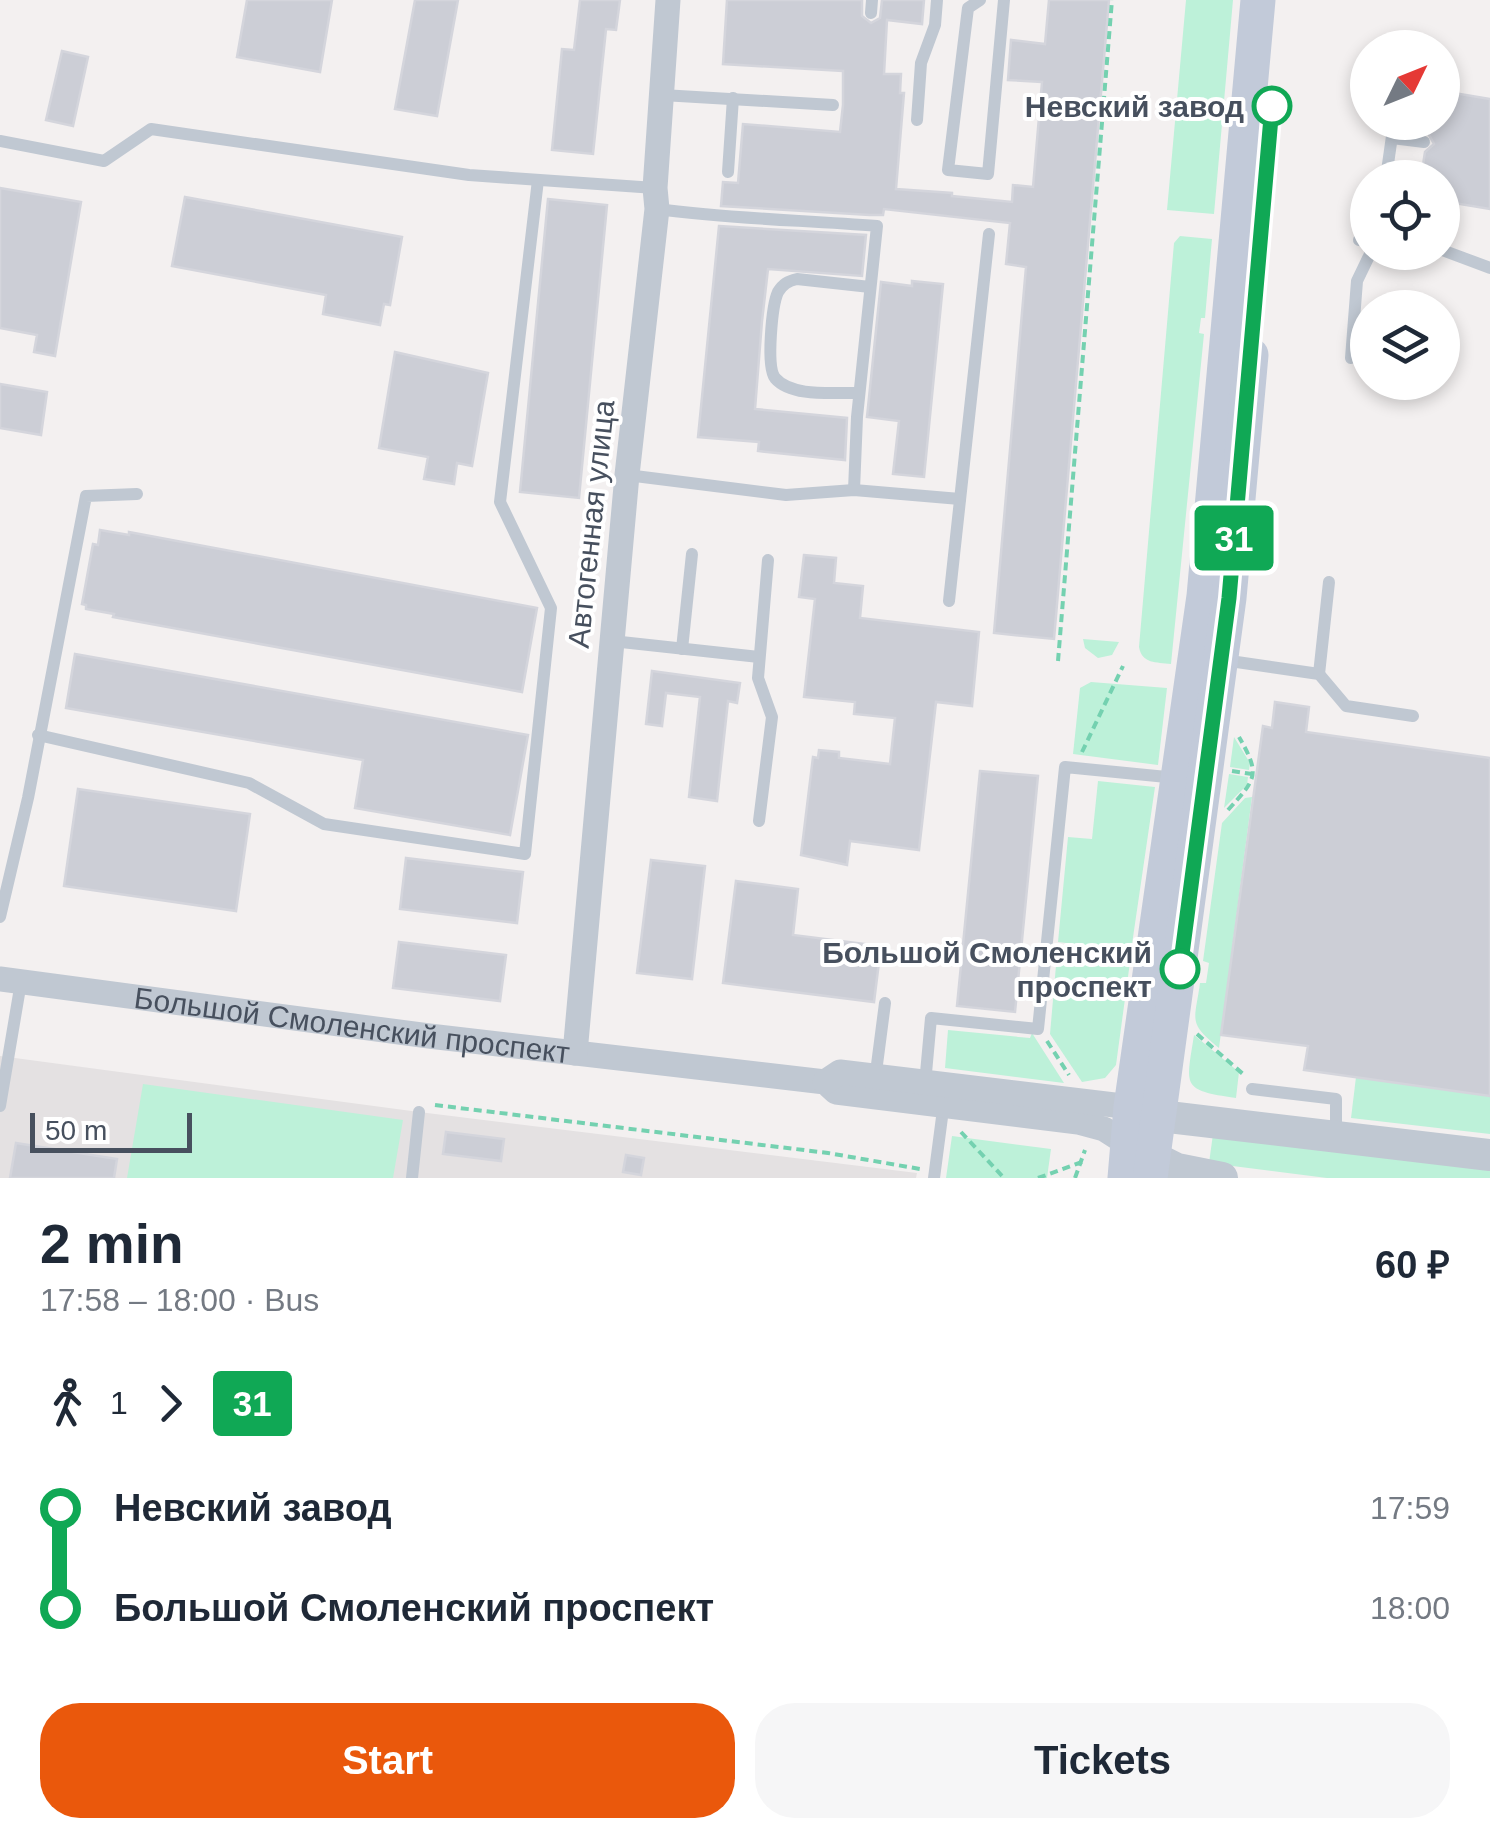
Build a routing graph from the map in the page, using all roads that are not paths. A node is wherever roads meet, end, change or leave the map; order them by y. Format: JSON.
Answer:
{"nodes":[{"id":1,"x":668,"y":0,"type":"edge"},
{"id":2,"x":938,"y":0,"type":"edge"},
{"id":3,"x":980,"y":0,"type":"edge"},
{"id":4,"x":1004,"y":0,"type":"edge"},
{"id":5,"x":1258,"y":0,"type":"edge"},
{"id":6,"x":1282,"y":0,"type":"edge"},
{"id":7,"x":662,"y":94,"type":"junction"},
{"id":8,"x":733,"y":98,"type":"junction"},
{"id":9,"x":833,"y":106,"type":"dead end"},
{"id":10,"x":917,"y":120,"type":"dead end"},
{"id":11,"x":1408,"y":140,"type":"edge"},
{"id":12,"x":0,"y":142,"type":"edge"},
{"id":13,"x":1424,"y":142,"type":"dead end"},
{"id":14,"x":728,"y":172,"type":"dead end"},
{"id":15,"x":538,"y":180,"type":"junction"},
{"id":16,"x":656,"y":199,"type":"junction"},
{"id":17,"x":989,"y":234,"type":"dead end"},
{"id":18,"x":1460,"y":258,"type":"edge"},
{"id":19,"x":1490,"y":268,"type":"edge"},
{"id":20,"x":870,"y":287,"type":"junction"},
{"id":21,"x":860,"y":393,"type":"junction"},
{"id":22,"x":628,"y":475,"type":"junction"},
{"id":23,"x":854,"y":490,"type":"junction"},
{"id":24,"x":137,"y":494,"type":"dead end"},
{"id":25,"x":960,"y":499,"type":"junction"},
{"id":26,"x":692,"y":554,"type":"dead end"},
{"id":27,"x":768,"y":560,"type":"dead end"},
{"id":28,"x":1329,"y":582,"type":"dead end"},
{"id":29,"x":949,"y":601,"type":"dead end"},
{"id":30,"x":612,"y":641,"type":"junction"},
{"id":31,"x":682,"y":648,"type":"junction"},
{"id":32,"x":760,"y":657,"type":"junction"},
{"id":33,"x":1207,"y":667,"type":"junction"},
{"id":34,"x":1318,"y":674,"type":"junction"},
{"id":35,"x":1413,"y":716,"type":"dead end"},
{"id":36,"x":38,"y":735,"type":"junction"},
{"id":37,"x":1180,"y":779,"type":"junction"},
{"id":38,"x":760,"y":821,"type":"dead end"},
{"id":39,"x":0,"y":917,"type":"edge"},
{"id":40,"x":10,"y":980,"type":"edge"},
{"id":41,"x":885,"y":1003,"type":"dead end"},
{"id":42,"x":574,"y":1054,"type":"junction"},
{"id":43,"x":874,"y":1086,"type":"junction"},
{"id":44,"x":1252,"y":1088,"type":"road end"},
{"id":45,"x":938,"y":1100,"type":"junction"},
{"id":46,"x":0,"y":1106,"type":"edge"},
{"id":47,"x":1146,"y":1111,"type":"junction"},
{"id":48,"x":419,"y":1112,"type":"dead end"},
{"id":49,"x":1336,"y":1136,"type":"junction"},
{"id":50,"x":1490,"y":1156,"type":"edge"},
{"id":51,"x":1139,"y":1164,"type":"edge"},
{"id":52,"x":932,"y":1175,"type":"edge"},
{"id":53,"x":412,"y":1178,"type":"edge"},
{"id":54,"x":1222,"y":1178,"type":"edge"}],
"edges":[{"from":1,"to":7,"type":"street","name":"Автогенная улица"},
{"from":2,"to":10,"type":"lane"},
{"from":3,"to":4,"type":"lane"},
{"from":5,"to":33,"type":"main road"},
{"from":6,"to":33,"type":"main road"},
{"from":7,"to":8,"type":"lane"},
{"from":7,"to":16,"type":"street","name":"Автогенная улица"},
{"from":8,"to":9,"type":"lane"},
{"from":8,"to":14,"type":"lane"},
{"from":11,"to":13,"type":"lane"},
{"from":12,"to":15,"type":"lane"},
{"from":15,"to":16,"type":"lane"},
{"from":15,"to":36,"type":"lane"},
{"from":16,"to":20,"type":"lane"},
{"from":16,"to":22,"type":"street","name":"Автогенная улица"},
{"from":17,"to":25,"type":"lane"},
{"from":18,"to":19,"type":"lane"},
{"from":20,"to":21,"type":"lane"},
{"from":20,"to":21,"type":"lane"},
{"from":21,"to":23,"type":"lane"},
{"from":22,"to":23,"type":"lane"},
{"from":22,"to":30,"type":"street","name":"Автогенная улица"},
{"from":23,"to":25,"type":"lane"},
{"from":24,"to":36,"type":"lane"},
{"from":25,"to":29,"type":"lane"},
{"from":26,"to":31,"type":"lane"},
{"from":27,"to":32,"type":"lane"},
{"from":28,"to":34,"type":"lane"},
{"from":30,"to":31,"type":"lane"},
{"from":30,"to":42,"type":"street","name":"Автогенная улица"},
{"from":31,"to":32,"type":"lane"},
{"from":32,"to":38,"type":"lane"},
{"from":33,"to":34,"type":"lane"},
{"from":33,"to":37,"type":"main road"},
{"from":33,"to":47,"type":"main road"},
{"from":34,"to":35,"type":"lane"},
{"from":36,"to":39,"type":"lane"},
{"from":37,"to":45,"type":"lane"},
{"from":37,"to":47,"type":"main road"},
{"from":40,"to":42,"type":"street","name":"Большой Смоленский проспект"},
{"from":40,"to":46,"type":"lane"},
{"from":41,"to":43,"type":"lane"},
{"from":42,"to":43,"type":"street","name":"Большой Смоленский проспект"},
{"from":43,"to":45,"type":"street","name":"Большой Смоленский проспект"},
{"from":44,"to":49,"type":"lane"},
{"from":45,"to":47,"type":"street","name":"Большой Смоленский проспект"},
{"from":45,"to":51,"type":"street","name":"Большой Смоленский проспект"},
{"from":45,"to":52,"type":"lane"},
{"from":47,"to":49,"type":"street","name":"Большой Смоленский проспект"},
{"from":47,"to":51,"type":"main road"},
{"from":48,"to":53,"type":"lane"},
{"from":49,"to":50,"type":"street","name":"Большой Смоленский проспект"},
{"from":51,"to":54,"type":"street","name":"Большой Смоленский проспект"}]}
